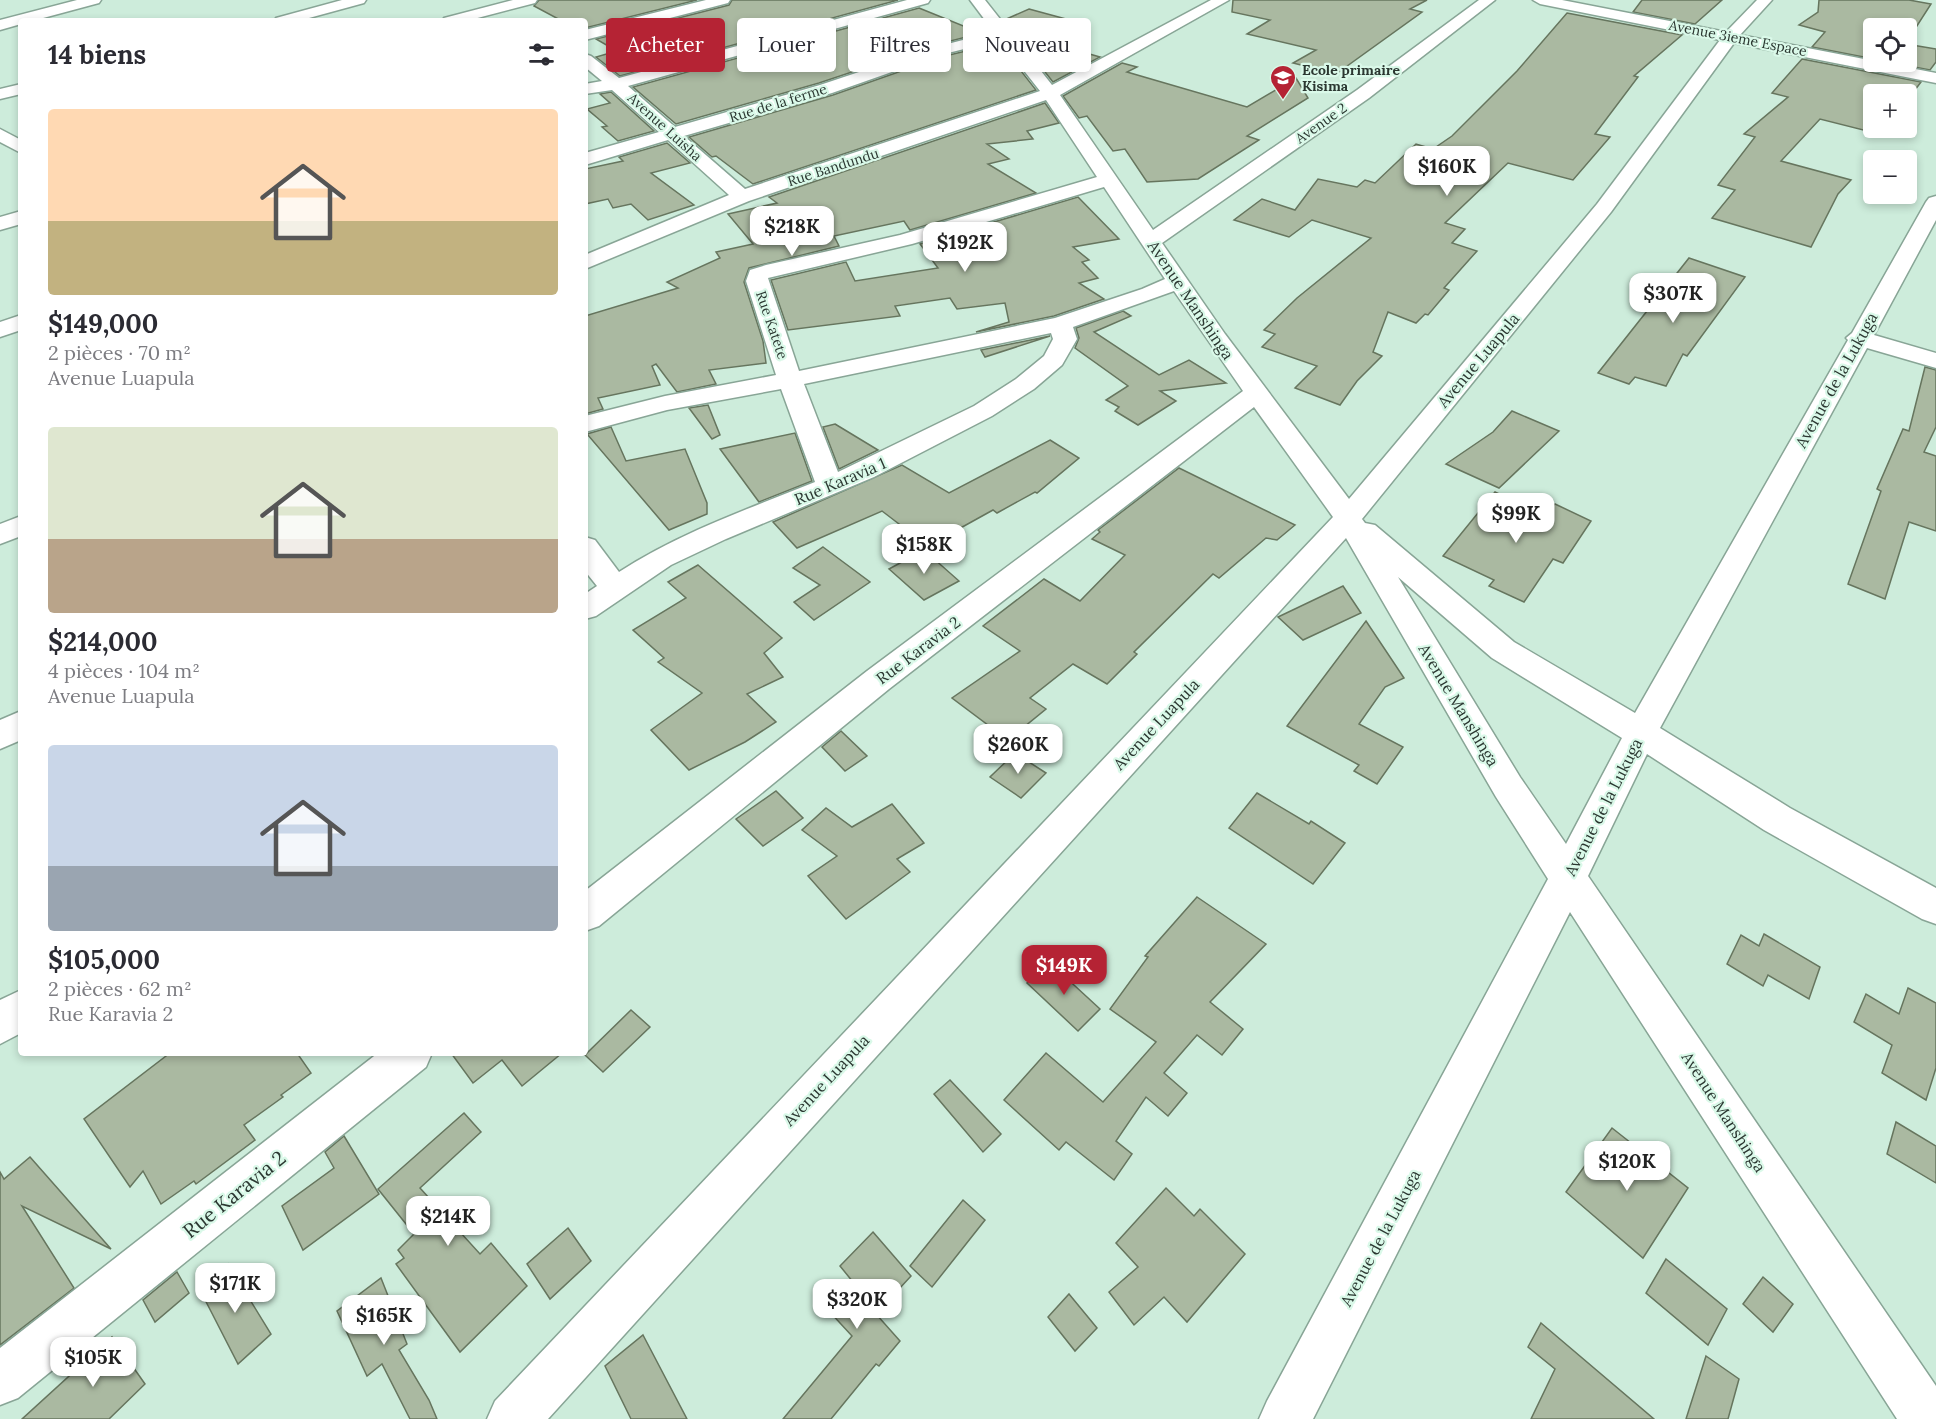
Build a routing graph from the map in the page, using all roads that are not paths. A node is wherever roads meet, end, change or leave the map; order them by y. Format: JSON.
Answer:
{"nodes":[{"id":1,"x":38,"y":0,"type":"edge"},
{"id":2,"x":94,"y":0,"type":"edge"},
{"id":3,"x":359,"y":0,"type":"edge"},
{"id":4,"x":723,"y":0,"type":"edge"},
{"id":5,"x":923,"y":0,"type":"edge"},
{"id":6,"x":977,"y":0,"type":"edge"},
{"id":7,"x":1222,"y":0,"type":"edge"},
{"id":8,"x":1488,"y":0,"type":"edge"},
{"id":9,"x":1540,"y":0,"type":"edge"},
{"id":10,"x":1765,"y":0,"type":"edge"},
{"id":11,"x":524,"y":4,"type":"edge"},
{"id":12,"x":48,"y":12,"type":"junction"},
{"id":13,"x":26,"y":18,"type":"edge"},
{"id":14,"x":275,"y":18,"type":"edge"},
{"id":15,"x":462,"y":18,"type":"edge"},
{"id":16,"x":992,"y":18,"type":"edge"},
{"id":17,"x":18,"y":20,"type":"edge"},
{"id":18,"x":0,"y":25,"type":"edge"},
{"id":19,"x":588,"y":34,"type":"edge"},
{"id":20,"x":1731,"y":36,"type":"junction"},
{"id":21,"x":963,"y":44,"type":"edge"},
{"id":22,"x":588,"y":61,"type":"edge"},
{"id":23,"x":1034,"y":72,"type":"edge"},
{"id":24,"x":1936,"y":78,"type":"edge"},
{"id":25,"x":616,"y":84,"type":"junction"},
{"id":26,"x":588,"y":89,"type":"edge"},
{"id":27,"x":18,"y":90,"type":"edge"},
{"id":28,"x":1050,"y":93,"type":"junction"},
{"id":29,"x":0,"y":94,"type":"edge"},
{"id":30,"x":673,"y":134,"type":"junction"},
{"id":31,"x":588,"y":158,"type":"edge"},
{"id":32,"x":1110,"y":179,"type":"junction"},
{"id":33,"x":742,"y":196,"type":"junction"},
{"id":34,"x":1936,"y":202,"type":"edge"},
{"id":35,"x":18,"y":218,"type":"edge"},
{"id":36,"x":0,"y":224,"type":"edge"},
{"id":37,"x":1151,"y":241,"type":"junction"},
{"id":38,"x":588,"y":262,"type":"edge"},
{"id":39,"x":1179,"y":281,"type":"junction"},
{"id":40,"x":18,"y":323,"type":"edge"},
{"id":41,"x":1060,"y":324,"type":"junction"},
{"id":42,"x":0,"y":330,"type":"edge"},
{"id":43,"x":1858,"y":338,"type":"junction"},
{"id":44,"x":1936,"y":361,"type":"edge"},
{"id":45,"x":790,"y":381,"type":"junction"},
{"id":46,"x":1256,"y":393,"type":"junction"},
{"id":47,"x":588,"y":423,"type":"edge"},
{"id":48,"x":830,"y":486,"type":"junction"},
{"id":49,"x":1348,"y":518,"type":"junction"},
{"id":50,"x":588,"y":552,"type":"edge"},
{"id":51,"x":615,"y":587,"type":"junction"},
{"id":52,"x":588,"y":606,"type":"edge"},
{"id":53,"x":18,"y":726,"type":"edge"},
{"id":54,"x":1641,"y":733,"type":"junction"},
{"id":55,"x":0,"y":735,"type":"edge"},
{"id":56,"x":1569,"y":876,"type":"junction"},
{"id":57,"x":590,"y":900,"type":"edge"},
{"id":58,"x":1936,"y":907,"type":"edge"},
{"id":59,"x":18,"y":1011,"type":"edge"},
{"id":60,"x":0,"y":1024,"type":"edge"},
{"id":61,"x":407,"y":1056,"type":"edge"},
{"id":62,"x":0,"y":1380,"type":"edge"},
{"id":63,"x":513,"y":1419,"type":"edge"},
{"id":64,"x":1285,"y":1419,"type":"edge"},
{"id":65,"x":1928,"y":1419,"type":"edge"}],
"edges":[{"from":1,"to":12,"type":"street"},
{"from":2,"to":12,"type":"street"},
{"from":3,"to":14,"type":"street"},
{"from":4,"to":19,"type":"street"},
{"from":5,"to":25,"type":"street"},
{"from":6,"to":16,"type":"street","name":"Avenue Manshinga"},
{"from":7,"to":28,"type":"street","name":"Rue Bandundu"},
{"from":8,"to":37,"type":"street","name":"Avenue 2"},
{"from":9,"to":20,"type":"street","name":"Avenue 3ieme Espace"},
{"from":10,"to":20,"type":"street","name":"Avenue Luapula"},
{"from":11,"to":15,"type":"street"},
{"from":12,"to":13,"type":"street"},
{"from":17,"to":18,"type":"street"},
{"from":20,"to":24,"type":"street","name":"Avenue 3ieme Espace"},
{"from":20,"to":49,"type":"street","name":"Avenue Luapula"},
{"from":21,"to":30,"type":"street","name":"Rue de la ferme"},
{"from":22,"to":25,"type":"street","name":"Avenue Luisha"},
{"from":23,"to":28,"type":"street","name":"Avenue Manshinga"},
{"from":25,"to":26,"type":"street"},
{"from":25,"to":30,"type":"street","name":"Avenue Luisha"},
{"from":27,"to":29,"type":"street"},
{"from":28,"to":32,"type":"street","name":"Avenue Manshinga"},
{"from":28,"to":33,"type":"street","name":"Rue Bandundu"},
{"from":30,"to":31,"type":"street","name":"Rue de la ferme"},
{"from":30,"to":33,"type":"street","name":"Avenue Luisha"},
{"from":32,"to":37,"type":"street","name":"Avenue Manshinga"},
{"from":32,"to":45,"type":"street","name":"Rue Katete"},
{"from":33,"to":38,"type":"street","name":"Rue Bandundu"},
{"from":34,"to":43,"type":"street","name":"Avenue de la Lukuga"},
{"from":35,"to":36,"type":"street"},
{"from":37,"to":39,"type":"street","name":"Avenue Manshinga"},
{"from":39,"to":41,"type":"street","name":"Rue Katete"},
{"from":39,"to":46,"type":"street","name":"Avenue Manshinga"},
{"from":40,"to":42,"type":"street"},
{"from":41,"to":45,"type":"street","name":"Rue Katete"},
{"from":41,"to":48,"type":"street","name":"Rue Karavia 1"},
{"from":43,"to":44,"type":"street"},
{"from":43,"to":54,"type":"street","name":"Avenue de la Lukuga"},
{"from":45,"to":47,"type":"street","name":"Rue Katete"},
{"from":45,"to":48,"type":"street","name":"Rue Katete"},
{"from":46,"to":49,"type":"street","name":"Avenue Manshinga"},
{"from":46,"to":57,"type":"street","name":"Rue Karavia 2"},
{"from":48,"to":51,"type":"street","name":"Rue Karavia 1"},
{"from":49,"to":54,"type":"street"},
{"from":49,"to":56,"type":"street","name":"Avenue Manshinga"},
{"from":49,"to":63,"type":"street","name":"Avenue Luapula"},
{"from":50,"to":51,"type":"street"},
{"from":51,"to":52,"type":"street","name":"Rue Karavia 1"},
{"from":53,"to":55,"type":"street"},
{"from":54,"to":56,"type":"street","name":"Avenue de la Lukuga"},
{"from":54,"to":58,"type":"street"},
{"from":56,"to":64,"type":"street","name":"Avenue de la Lukuga"},
{"from":56,"to":65,"type":"street","name":"Avenue Manshinga"},
{"from":59,"to":60,"type":"street"},
{"from":61,"to":62,"type":"street","name":"Rue Karavia 2"}]}
